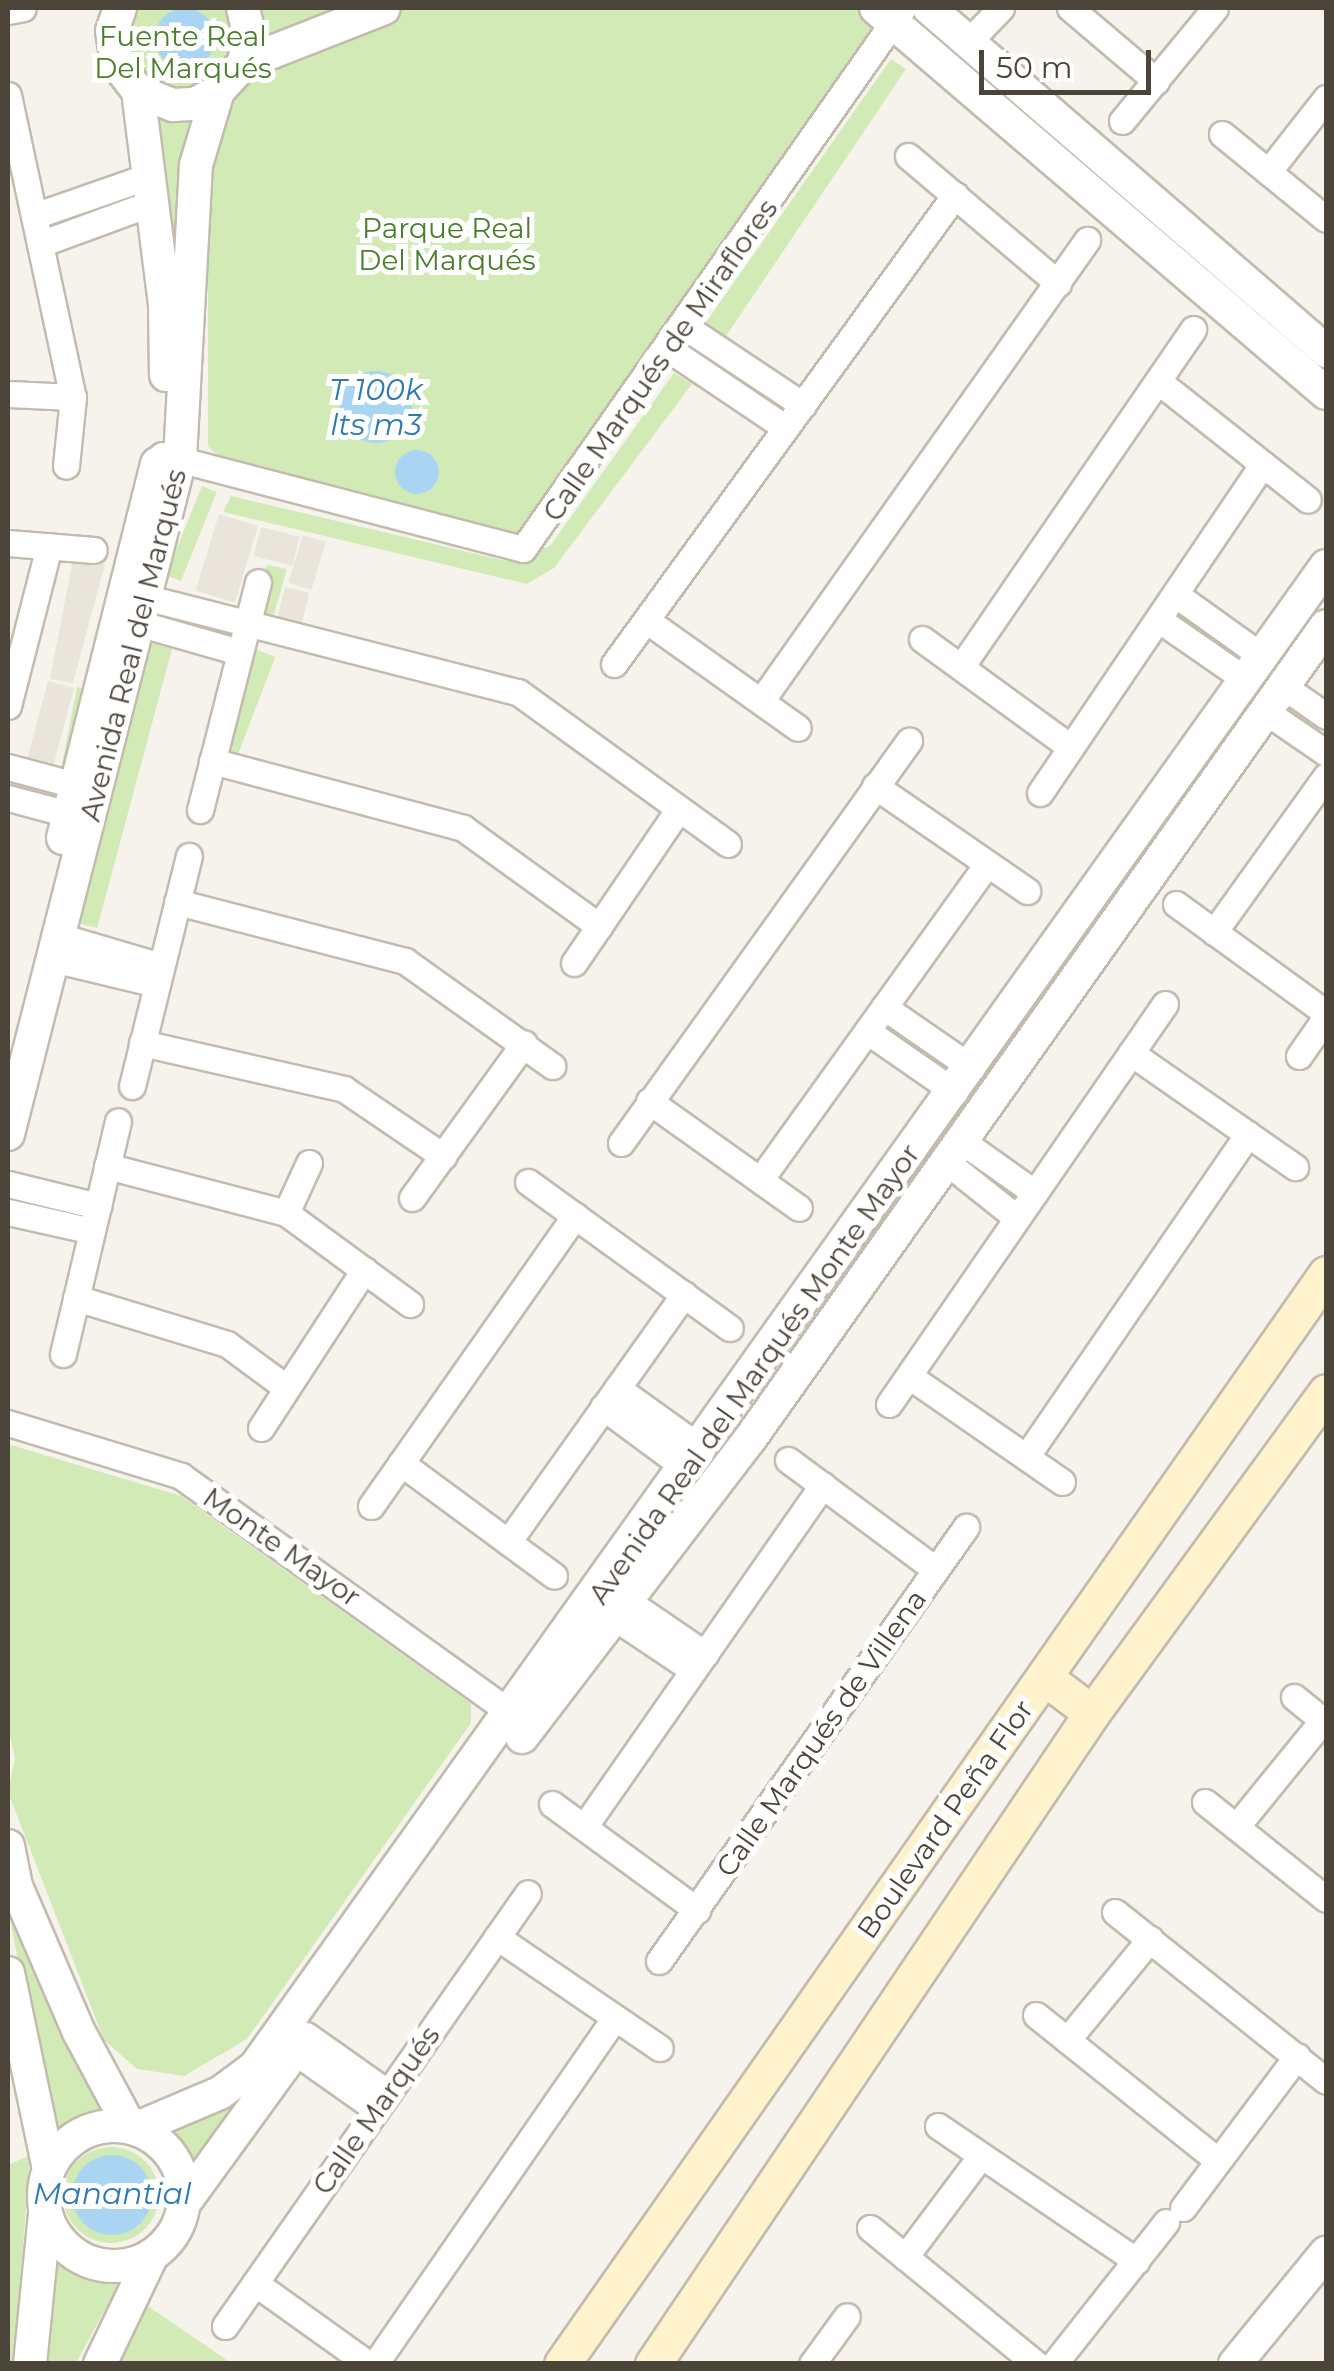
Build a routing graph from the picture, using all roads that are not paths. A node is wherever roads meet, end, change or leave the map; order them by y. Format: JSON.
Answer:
{"nodes":[{"id":1,"x":23,"y":8,"type":"edge"},
{"id":2,"x":120,"y":8,"type":"edge"},
{"id":3,"x":243,"y":8,"type":"edge"},
{"id":4,"x":384,"y":8,"type":"edge"},
{"id":5,"x":1001,"y":8,"type":"edge"},
{"id":6,"x":1070,"y":8,"type":"edge"},
{"id":7,"x":1215,"y":8,"type":"edge"},
{"id":8,"x":8,"y":11,"type":"edge"},
{"id":9,"x":891,"y":12,"type":"edge"},
{"id":10,"x":954,"y":20,"type":"edge"},
{"id":11,"x":244,"y":63,"type":"junction"},
{"id":12,"x":1156,"y":82,"type":"junction"},
{"id":13,"x":138,"y":91,"type":"junction"},
{"id":14,"x":218,"y":91,"type":"junction"},
{"id":15,"x":8,"y":95,"type":"edge"},
{"id":16,"x":1326,"y":98,"type":"edge"},
{"id":17,"x":1122,"y":121,"type":"dead end"},
{"id":18,"x":1222,"y":134,"type":"dead end"},
{"id":19,"x":908,"y":156,"type":"dead end"},
{"id":20,"x":1268,"y":172,"type":"junction"},
{"id":21,"x":150,"y":190,"type":"junction"},
{"id":22,"x":956,"y":196,"type":"junction"},
{"id":23,"x":34,"y":216,"type":"junction"},
{"id":24,"x":1326,"y":220,"type":"edge"},
{"id":25,"x":1088,"y":240,"type":"dead end"},
{"id":26,"x":40,"y":244,"type":"junction"},
{"id":27,"x":1058,"y":283,"type":"junction"},
{"id":28,"x":684,"y":326,"type":"junction"},
{"id":29,"x":1194,"y":329,"type":"dead end"},
{"id":30,"x":668,"y":348,"type":"junction"},
{"id":31,"x":1326,"y":351,"type":"edge"},
{"id":32,"x":1158,"y":381,"type":"junction"},
{"id":33,"x":1326,"y":393,"type":"edge"},
{"id":34,"x":8,"y":394,"type":"edge"},
{"id":35,"x":73,"y":397,"type":"junction"},
{"id":36,"x":803,"y":405,"type":"junction"},
{"id":37,"x":786,"y":428,"type":"junction"},
{"id":38,"x":170,"y":457,"type":"junction"},
{"id":39,"x":1263,"y":464,"type":"junction"},
{"id":40,"x":66,"y":466,"type":"dead end"},
{"id":41,"x":1308,"y":500,"type":"dead end"},
{"id":42,"x":8,"y":543,"type":"edge"},
{"id":43,"x":49,"y":546,"type":"junction"},
{"id":44,"x":94,"y":550,"type":"dead end"},
{"id":45,"x":1326,"y":566,"type":"edge"},
{"id":46,"x":258,"y":582,"type":"dead end"},
{"id":47,"x":1175,"y":594,"type":"junction"},
{"id":48,"x":144,"y":611,"type":"junction"},
{"id":49,"x":1158,"y":619,"type":"junction"},
{"id":50,"x":646,"y":620,"type":"junction"},
{"id":51,"x":1326,"y":626,"type":"edge"},
{"id":52,"x":922,"y":639,"type":"dead end"},
{"id":53,"x":242,"y":640,"type":"junction"},
{"id":54,"x":614,"y":664,"type":"dead end"},
{"id":55,"x":961,"y":668,"type":"junction"},
{"id":56,"x":1254,"y":668,"type":"junction"},
{"id":57,"x":1274,"y":698,"type":"junction"},
{"id":58,"x":761,"y":700,"type":"junction"},
{"id":59,"x":8,"y":706,"type":"edge"},
{"id":60,"x":1326,"y":716,"type":"edge"},
{"id":61,"x":798,"y":728,"type":"dead end"},
{"id":62,"x":909,"y":740,"type":"dead end"},
{"id":63,"x":1070,"y":748,"type":"junction"},
{"id":64,"x":1326,"y":753,"type":"edge"},
{"id":65,"x":212,"y":761,"type":"junction"},
{"id":66,"x":8,"y":767,"type":"edge"},
{"id":67,"x":1326,"y":776,"type":"edge"},
{"id":68,"x":875,"y":786,"type":"junction"},
{"id":69,"x":1040,"y":793,"type":"dead end"},
{"id":70,"x":8,"y":798,"type":"edge"},
{"id":71,"x":72,"y":800,"type":"junction"},
{"id":72,"x":200,"y":810,"type":"dead end"},
{"id":73,"x":678,"y":810,"type":"junction"},
{"id":74,"x":728,"y":844,"type":"dead end"},
{"id":75,"x":188,"y":856,"type":"dead end"},
{"id":76,"x":987,"y":864,"type":"junction"},
{"id":77,"x":1027,"y":891,"type":"dead end"},
{"id":78,"x":177,"y":902,"type":"junction"},
{"id":79,"x":1108,"y":902,"type":"junction"},
{"id":80,"x":1176,"y":904,"type":"dead end"},
{"id":81,"x":600,"y":926,"type":"junction"},
{"id":82,"x":1214,"y":932,"type":"junction"},
{"id":83,"x":56,"y":947,"type":"junction"},
{"id":84,"x":574,"y":963,"type":"dead end"},
{"id":85,"x":159,"y":975,"type":"junction"},
{"id":86,"x":1164,"y":1004,"type":"dead end"},
{"id":87,"x":884,"y":1007,"type":"junction"},
{"id":88,"x":1326,"y":1015,"type":"edge"},
{"id":89,"x":867,"y":1032,"type":"junction"},
{"id":90,"x":142,"y":1043,"type":"junction"},
{"id":91,"x":524,"y":1043,"type":"junction"},
{"id":92,"x":1131,"y":1053,"type":"junction"},
{"id":93,"x":1299,"y":1056,"type":"dead end"},
{"id":94,"x":552,"y":1066,"type":"dead end"},
{"id":95,"x":8,"y":1069,"type":"edge"},
{"id":96,"x":964,"y":1080,"type":"junction"},
{"id":97,"x":132,"y":1086,"type":"dead end"},
{"id":98,"x":649,"y":1100,"type":"junction"},
{"id":99,"x":118,"y":1121,"type":"dead end"},
{"id":100,"x":8,"y":1134,"type":"edge"},
{"id":101,"x":1248,"y":1134,"type":"junction"},
{"id":102,"x":620,"y":1143,"type":"dead end"},
{"id":103,"x":952,"y":1150,"type":"junction"},
{"id":104,"x":443,"y":1156,"type":"junction"},
{"id":105,"x":309,"y":1163,"type":"dead end"},
{"id":106,"x":107,"y":1166,"type":"junction"},
{"id":107,"x":1295,"y":1166,"type":"dead end"},
{"id":108,"x":760,"y":1180,"type":"junction"},
{"id":109,"x":528,"y":1182,"type":"dead end"},
{"id":110,"x":8,"y":1184,"type":"edge"},
{"id":111,"x":1035,"y":1192,"type":"junction"},
{"id":112,"x":412,"y":1198,"type":"dead end"},
{"id":113,"x":799,"y":1208,"type":"dead end"},
{"id":114,"x":8,"y":1212,"type":"edge"},
{"id":115,"x":286,"y":1213,"type":"junction"},
{"id":116,"x":575,"y":1216,"type":"junction"},
{"id":117,"x":95,"y":1218,"type":"junction"},
{"id":118,"x":1017,"y":1218,"type":"junction"},
{"id":119,"x":364,"y":1270,"type":"junction"},
{"id":120,"x":1326,"y":1274,"type":"edge"},
{"id":121,"x":684,"y":1294,"type":"junction"},
{"id":122,"x":76,"y":1298,"type":"junction"},
{"id":123,"x":410,"y":1304,"type":"dead end"},
{"id":124,"x":730,"y":1328,"type":"dead end"},
{"id":125,"x":63,"y":1354,"type":"dead end"},
{"id":126,"x":908,"y":1376,"type":"junction"},
{"id":127,"x":287,"y":1388,"type":"junction"},
{"id":128,"x":1326,"y":1392,"type":"edge"},
{"id":129,"x":610,"y":1398,"type":"junction"},
{"id":130,"x":890,"y":1404,"type":"dead end"},
{"id":131,"x":8,"y":1423,"type":"edge"},
{"id":132,"x":262,"y":1428,"type":"dead end"},
{"id":133,"x":1026,"y":1457,"type":"junction"},
{"id":134,"x":695,"y":1459,"type":"junction"},
{"id":135,"x":788,"y":1460,"type":"dead end"},
{"id":136,"x":401,"y":1463,"type":"junction"},
{"id":137,"x":1062,"y":1482,"type":"dead end"},
{"id":138,"x":823,"y":1485,"type":"junction"},
{"id":139,"x":371,"y":1506,"type":"dead end"},
{"id":140,"x":966,"y":1528,"type":"dead end"},
{"id":141,"x":508,"y":1542,"type":"junction"},
{"id":142,"x":936,"y":1570,"type":"junction"},
{"id":143,"x":554,"y":1576,"type":"dead end"},
{"id":144,"x":620,"y":1608,"type":"junction"},
{"id":145,"x":699,"y":1662,"type":"junction"},
{"id":146,"x":1044,"y":1678,"type":"junction"},
{"id":147,"x":1294,"y":1697,"type":"dead end"},
{"id":148,"x":1092,"y":1714,"type":"junction"},
{"id":149,"x":521,"y":1720,"type":"junction"},
{"id":150,"x":1325,"y":1721,"type":"edge"},
{"id":151,"x":1206,"y":1802,"type":"dead end"},
{"id":152,"x":552,"y":1804,"type":"dead end"},
{"id":153,"x":584,"y":1827,"type":"junction"},
{"id":154,"x":1236,"y":1827,"type":"junction"},
{"id":155,"x":8,"y":1846,"type":"edge"},
{"id":156,"x":528,"y":1893,"type":"dead end"},
{"id":157,"x":1326,"y":1899,"type":"edge"},
{"id":158,"x":696,"y":1910,"type":"junction"},
{"id":159,"x":1115,"y":1912,"type":"dead end"},
{"id":160,"x":497,"y":1937,"type":"junction"},
{"id":161,"x":1150,"y":1939,"type":"junction"},
{"id":162,"x":659,"y":1961,"type":"dead end"},
{"id":163,"x":8,"y":1973,"type":"edge"},
{"id":164,"x":1036,"y":2015,"type":"dead end"},
{"id":165,"x":615,"y":2018,"type":"junction"},
{"id":166,"x":1067,"y":2040,"type":"junction"},
{"id":167,"x":300,"y":2043,"type":"junction"},
{"id":168,"x":660,"y":2048,"type":"dead end"},
{"id":169,"x":1296,"y":2056,"type":"junction"},
{"id":170,"x":1326,"y":2081,"type":"edge"},
{"id":171,"x":382,"y":2101,"type":"junction"},
{"id":172,"x":938,"y":2126,"type":"dead end"},
{"id":173,"x":132,"y":2128,"type":"junction"},
{"id":174,"x":980,"y":2157,"type":"junction"},
{"id":175,"x":1217,"y":2160,"type":"junction"},
{"id":176,"x":49,"y":2170,"type":"junction"},
{"id":177,"x":185,"y":2202,"type":"junction"},
{"id":178,"x":46,"y":2213,"type":"junction"},
{"id":179,"x":870,"y":2228,"type":"dead end"},
{"id":180,"x":1326,"y":2253,"type":"edge"},
{"id":181,"x":151,"y":2257,"type":"junction"},
{"id":182,"x":905,"y":2257,"type":"junction"},
{"id":183,"x":1137,"y":2261,"type":"junction"},
{"id":184,"x":255,"y":2283,"type":"junction"},
{"id":185,"x":847,"y":2316,"type":"dead end"},
{"id":186,"x":224,"y":2326,"type":"dead end"},
{"id":187,"x":816,"y":2362,"type":"edge"},
{"id":188,"x":30,"y":2364,"type":"edge"},
{"id":189,"x":100,"y":2364,"type":"edge"},
{"id":190,"x":372,"y":2364,"type":"edge"},
{"id":191,"x":562,"y":2364,"type":"edge"},
{"id":192,"x":653,"y":2364,"type":"edge"},
{"id":193,"x":1036,"y":2364,"type":"edge"},
{"id":194,"x":1054,"y":2364,"type":"edge"},
{"id":195,"x":1235,"y":2364,"type":"edge"}],
"edges":[{"from":1,"to":8,"type":"street"},
{"from":2,"to":13,"type":"street"},
{"from":3,"to":11,"type":"street"},
{"from":4,"to":11,"type":"street"},
{"from":5,"to":10,"type":"street"},
{"from":6,"to":12,"type":"street"},
{"from":7,"to":12,"type":"street"},
{"from":9,"to":28,"type":"street","name":"Calle Marqués de Miraflores"},
{"from":9,"to":33,"type":"street"},
{"from":10,"to":31,"type":"street"},
{"from":11,"to":14,"type":"street"},
{"from":12,"to":17,"type":"street"},
{"from":13,"to":14,"type":"street"},
{"from":13,"to":21,"type":"street","name":"Avenida Real del Marqués"},
{"from":14,"to":38,"type":"street","name":"Avenida Real del Marqués"},
{"from":15,"to":23,"type":"street"},
{"from":16,"to":20,"type":"street"},
{"from":18,"to":20,"type":"street"},
{"from":19,"to":22,"type":"street"},
{"from":20,"to":24,"type":"street"},
{"from":21,"to":23,"type":"street"},
{"from":21,"to":26,"type":"street"},
{"from":21,"to":38,"type":"street","name":"Avenida Real del Marqués"},
{"from":22,"to":27,"type":"street"},
{"from":22,"to":36,"type":"street"},
{"from":23,"to":26,"type":"street"},
{"from":25,"to":27,"type":"street"},
{"from":26,"to":35,"type":"street"},
{"from":27,"to":58,"type":"street"},
{"from":28,"to":30,"type":"street","name":"Calle Marqués de Miraflores"},
{"from":28,"to":36,"type":"street"},
{"from":29,"to":32,"type":"street"},
{"from":30,"to":37,"type":"street"},
{"from":30,"to":38,"type":"street","name":"Calle Marqués de Miraflores"},
{"from":32,"to":39,"type":"street"},
{"from":32,"to":55,"type":"street"},
{"from":34,"to":35,"type":"street"},
{"from":35,"to":40,"type":"street"},
{"from":36,"to":37,"type":"street"},
{"from":37,"to":50,"type":"street"},
{"from":38,"to":48,"type":"street","name":"Avenida Real del Marqués"},
{"from":38,"to":71,"type":"street","name":"Avenida Real del Marqués"},
{"from":39,"to":41,"type":"street"},
{"from":39,"to":47,"type":"street"},
{"from":42,"to":43,"type":"street"},
{"from":43,"to":44,"type":"street"},
{"from":43,"to":59,"type":"street"},
{"from":45,"to":56,"type":"street","name":"Avenida Real del Marqués Monte Mayor"},
{"from":46,"to":53,"type":"street"},
{"from":47,"to":49,"type":"street"},
{"from":47,"to":56,"type":"street"},
{"from":48,"to":53,"type":"street"},
{"from":48,"to":83,"type":"street","name":"Avenida Real del Marqués"},
{"from":49,"to":56,"type":"street"},
{"from":49,"to":63,"type":"street"},
{"from":50,"to":54,"type":"street"},
{"from":50,"to":58,"type":"street"},
{"from":51,"to":57,"type":"street","name":"Avenida Real del Marqués Monte Mayor"},
{"from":52,"to":55,"type":"street"},
{"from":53,"to":65,"type":"street"},
{"from":53,"to":73,"type":"street"},
{"from":55,"to":63,"type":"street"},
{"from":56,"to":79,"type":"street","name":"Avenida Real del Marqués Monte Mayor"},
{"from":57,"to":60,"type":"street"},
{"from":57,"to":64,"type":"street"},
{"from":57,"to":79,"type":"street","name":"Avenida Real del Marqués Monte Mayor"},
{"from":58,"to":61,"type":"street"},
{"from":62,"to":68,"type":"street"},
{"from":63,"to":69,"type":"street"},
{"from":65,"to":72,"type":"street"},
{"from":65,"to":81,"type":"street"},
{"from":66,"to":71,"type":"street"},
{"from":67,"to":82,"type":"street"},
{"from":68,"to":76,"type":"street"},
{"from":68,"to":98,"type":"street"},
{"from":70,"to":71,"type":"street"},
{"from":71,"to":95,"type":"street","name":"Avenida Real del Marqués"},
{"from":73,"to":74,"type":"street"},
{"from":73,"to":81,"type":"street"},
{"from":75,"to":78,"type":"street"},
{"from":76,"to":77,"type":"street"},
{"from":76,"to":87,"type":"street"},
{"from":78,"to":85,"type":"street"},
{"from":78,"to":91,"type":"street"},
{"from":79,"to":96,"type":"street","name":"Avenida Real del Marqués Monte Mayor"},
{"from":79,"to":103,"type":"street","name":"Avenida Real del Marqués Monte Mayor"},
{"from":80,"to":82,"type":"street"},
{"from":81,"to":84,"type":"street"},
{"from":82,"to":88,"type":"street"},
{"from":83,"to":85,"type":"street"},
{"from":83,"to":100,"type":"street","name":"Avenida Real del Marqués"},
{"from":85,"to":90,"type":"street"},
{"from":86,"to":92,"type":"street"},
{"from":87,"to":89,"type":"street"},
{"from":87,"to":96,"type":"street"},
{"from":88,"to":93,"type":"street"},
{"from":89,"to":96,"type":"street"},
{"from":89,"to":108,"type":"street"},
{"from":90,"to":97,"type":"street"},
{"from":90,"to":104,"type":"street"},
{"from":91,"to":94,"type":"street"},
{"from":91,"to":104,"type":"street"},
{"from":92,"to":101,"type":"street"},
{"from":92,"to":111,"type":"street"},
{"from":96,"to":134,"type":"street","name":"Avenida Real del Marqués Monte Mayor"},
{"from":98,"to":102,"type":"street"},
{"from":98,"to":108,"type":"street"},
{"from":99,"to":106,"type":"street"},
{"from":101,"to":107,"type":"street"},
{"from":101,"to":133,"type":"street"},
{"from":103,"to":111,"type":"street"},
{"from":103,"to":118,"type":"street"},
{"from":103,"to":144,"type":"street","name":"Avenida Real del Marqués Monte Mayor"},
{"from":104,"to":112,"type":"street"},
{"from":105,"to":115,"type":"street"},
{"from":106,"to":115,"type":"street"},
{"from":106,"to":117,"type":"street"},
{"from":108,"to":113,"type":"street"},
{"from":109,"to":116,"type":"street"},
{"from":110,"to":117,"type":"street"},
{"from":111,"to":118,"type":"street"},
{"from":114,"to":117,"type":"street"},
{"from":115,"to":119,"type":"street"},
{"from":116,"to":121,"type":"street"},
{"from":116,"to":136,"type":"street"},
{"from":117,"to":122,"type":"street"},
{"from":118,"to":126,"type":"street"},
{"from":119,"to":123,"type":"street"},
{"from":119,"to":127,"type":"street"},
{"from":120,"to":146,"type":"main road","name":"Boulevard Peña Flor"},
{"from":121,"to":124,"type":"street"},
{"from":121,"to":129,"type":"street"},
{"from":122,"to":125,"type":"street"},
{"from":122,"to":127,"type":"street"},
{"from":126,"to":130,"type":"street"},
{"from":126,"to":133,"type":"street"},
{"from":127,"to":132,"type":"street"},
{"from":128,"to":148,"type":"main road"},
{"from":129,"to":134,"type":"street"},
{"from":129,"to":141,"type":"street"},
{"from":131,"to":149,"type":"street","name":"Monte Mayor"},
{"from":133,"to":137,"type":"street"},
{"from":134,"to":149,"type":"street","name":"Avenida Real del Marqués Monte Mayor"},
{"from":135,"to":138,"type":"street","name":"Calle Marqués de Villena"},
{"from":136,"to":139,"type":"street"},
{"from":136,"to":141,"type":"street"},
{"from":138,"to":142,"type":"street","name":"Calle Marqués de Villena"},
{"from":138,"to":145,"type":"street"},
{"from":140,"to":142,"type":"street"},
{"from":141,"to":143,"type":"street"},
{"from":142,"to":158,"type":"street","name":"Calle Marqués de Villena"},
{"from":144,"to":145,"type":"street"},
{"from":144,"to":149,"type":"street","name":"Avenida Real del Marqués Monte Mayor"},
{"from":145,"to":153,"type":"street"},
{"from":146,"to":148,"type":"main road"},
{"from":146,"to":191,"type":"main road","name":"Boulevard Peña Flor"},
{"from":147,"to":150,"type":"street"},
{"from":148,"to":192,"type":"main road"},
{"from":149,"to":167,"type":"street","name":"Avenida Real del Marqués Monte Mayor"},
{"from":149,"to":173,"type":"street","name":"Avenida Real del Marqués Monte Mayor"},
{"from":150,"to":154,"type":"street"},
{"from":151,"to":154,"type":"street"},
{"from":152,"to":153,"type":"street"},
{"from":153,"to":158,"type":"street"},
{"from":154,"to":157,"type":"street"},
{"from":155,"to":173,"type":"street"},
{"from":156,"to":160,"type":"street","name":"Calle Marqués"},
{"from":158,"to":162,"type":"street","name":"Calle Marqués de Villena"},
{"from":159,"to":161,"type":"street"},
{"from":160,"to":165,"type":"street"},
{"from":160,"to":171,"type":"street","name":"Calle Marqués"},
{"from":161,"to":166,"type":"street"},
{"from":161,"to":169,"type":"street"},
{"from":163,"to":176,"type":"street"},
{"from":164,"to":166,"type":"street"},
{"from":165,"to":168,"type":"street"},
{"from":165,"to":190,"type":"street"},
{"from":166,"to":175,"type":"street"},
{"from":167,"to":171,"type":"street"},
{"from":167,"to":177,"type":"street","name":"Avenida Real del Marqués Monte Mayor"},
{"from":169,"to":170,"type":"street"},
{"from":169,"to":175,"type":"street"},
{"from":171,"to":184,"type":"street","name":"Calle Marqués"},
{"from":172,"to":174,"type":"street"},
{"from":173,"to":176,"type":"street"},
{"from":173,"to":177,"type":"street"},
{"from":174,"to":182,"type":"street"},
{"from":174,"to":183,"type":"street"},
{"from":175,"to":183,"type":"street"},
{"from":176,"to":178,"type":"street"},
{"from":177,"to":181,"type":"street"},
{"from":178,"to":181,"type":"street"},
{"from":178,"to":188,"type":"street"},
{"from":179,"to":182,"type":"street"},
{"from":180,"to":195,"type":"street"},
{"from":181,"to":189,"type":"street"},
{"from":182,"to":193,"type":"street"},
{"from":183,"to":194,"type":"street"},
{"from":184,"to":186,"type":"street","name":"Calle Marqués"},
{"from":184,"to":190,"type":"street"},
{"from":185,"to":187,"type":"street"}]}
